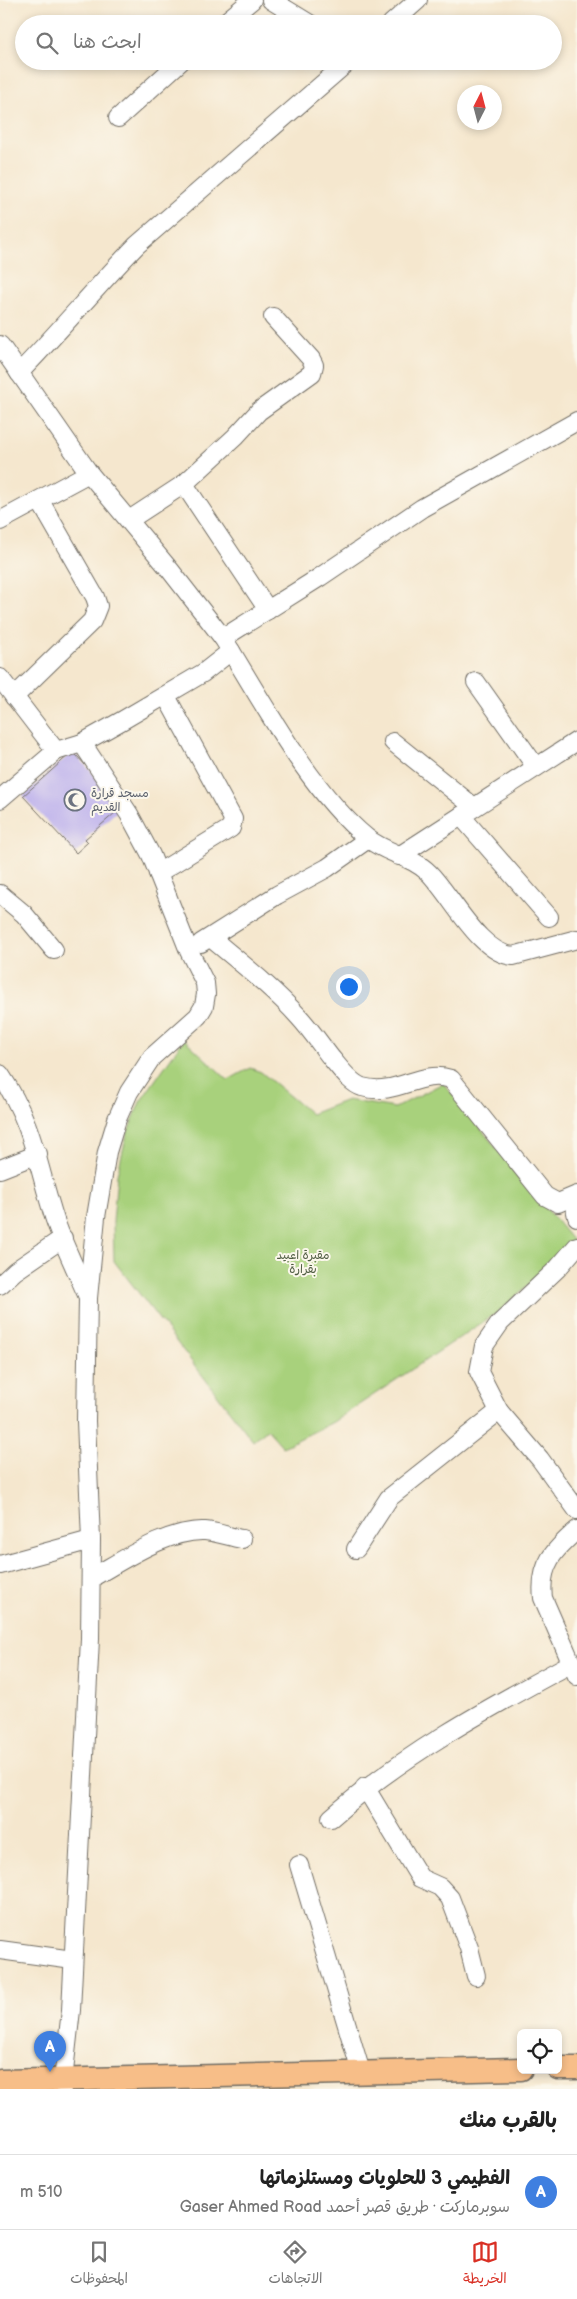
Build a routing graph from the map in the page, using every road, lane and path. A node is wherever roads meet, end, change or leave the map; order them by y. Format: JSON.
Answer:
{"nodes":[{"id":1,"x":252,"y":0,"type":"edge"},
{"id":2,"x":271,"y":0,"type":"edge"},
{"id":3,"x":411,"y":2,"type":"edge"},
{"id":4,"x":234,"y":15,"type":"edge"},
{"id":5,"x":295,"y":15,"type":"edge"},
{"id":6,"x":399,"y":15,"type":"edge"},
{"id":7,"x":171,"y":70,"type":"edge"},
{"id":8,"x":339,"y":70,"type":"edge"},
{"id":9,"x":118,"y":118,"type":"dead end"},
{"id":10,"x":273,"y":317,"type":"dead end"},
{"id":11,"x":0,"y":345,"type":"edge"},
{"id":12,"x":19,"y":373,"type":"junction"},
{"id":13,"x":577,"y":421,"type":"edge"},
{"id":14,"x":89,"y":473,"type":"junction"},
{"id":15,"x":184,"y":484,"type":"junction"},
{"id":16,"x":40,"y":501,"type":"junction"},
{"id":17,"x":130,"y":520,"type":"junction"},
{"id":18,"x":0,"y":521,"type":"edge"},
{"id":19,"x":268,"y":610,"type":"junction"},
{"id":20,"x":227,"y":645,"type":"junction"},
{"id":21,"x":0,"y":678,"type":"edge"},
{"id":22,"x":476,"y":682,"type":"dead end"},
{"id":23,"x":166,"y":696,"type":"junction"},
{"id":24,"x":14,"y":697,"type":"junction"},
{"id":25,"x":577,"y":741,"type":"edge"},
{"id":26,"x":393,"y":742,"type":"dead end"},
{"id":27,"x":82,"y":743,"type":"junction"},
{"id":28,"x":56,"y":751,"type":"junction"},
{"id":29,"x":536,"y":768,"type":"junction"},
{"id":30,"x":0,"y":799,"type":"edge"},
{"id":31,"x":467,"y":812,"type":"junction"},
{"id":32,"x":368,"y":839,"type":"junction"},
{"id":33,"x":400,"y":856,"type":"junction"},
{"id":34,"x":158,"y":873,"type":"junction"},
{"id":35,"x":0,"y":894,"type":"edge"},
{"id":36,"x":549,"y":917,"type":"dead end"},
{"id":37,"x":211,"y":938,"type":"junction"},
{"id":38,"x":577,"y":939,"type":"edge"},
{"id":39,"x":54,"y":950,"type":"dead end"},
{"id":40,"x":189,"y":951,"type":"junction"},
{"id":41,"x":0,"y":1074,"type":"edge"},
{"id":42,"x":38,"y":1154,"type":"junction"},
{"id":43,"x":0,"y":1169,"type":"edge"},
{"id":44,"x":575,"y":1196,"type":"edge"},
{"id":45,"x":577,"y":1217,"type":"edge"},
{"id":46,"x":63,"y":1238,"type":"junction"},
{"id":47,"x":577,"y":1246,"type":"edge"},
{"id":48,"x":0,"y":1285,"type":"edge"},
{"id":49,"x":88,"y":1298,"type":"junction"},
{"id":50,"x":499,"y":1411,"type":"junction"},
{"id":51,"x":577,"y":1510,"type":"edge"},
{"id":52,"x":577,"y":1530,"type":"edge"},
{"id":53,"x":242,"y":1539,"type":"dead end"},
{"id":54,"x":91,"y":1540,"type":"junction"},
{"id":55,"x":356,"y":1550,"type":"dead end"},
{"id":56,"x":0,"y":1565,"type":"edge"},
{"id":57,"x":91,"y":1578,"type":"junction"},
{"id":58,"x":574,"y":1670,"type":"edge"},
{"id":59,"x":365,"y":1788,"type":"junction"},
{"id":60,"x":331,"y":1818,"type":"dead end"},
{"id":61,"x":300,"y":1865,"type":"dead end"},
{"id":62,"x":0,"y":1950,"type":"edge"},
{"id":63,"x":73,"y":1960,"type":"junction"},
{"id":64,"x":476,"y":1976,"type":"dead end"},
{"id":65,"x":562,"y":2068,"type":"edge"},
{"id":66,"x":577,"y":2068,"type":"edge"},
{"id":67,"x":517,"y":2069,"type":"edge"},
{"id":68,"x":361,"y":2072,"type":"junction"},
{"id":69,"x":0,"y":2081,"type":"edge"},
{"id":70,"x":62,"y":2084,"type":"edge"}],
"edges":[{"from":1,"to":4,"type":"street"},
{"from":2,"to":5,"type":"street"},
{"from":3,"to":6,"type":"street"},
{"from":7,"to":9,"type":"street"},
{"from":8,"to":12,"type":"street"},
{"from":10,"to":15,"type":"street"},
{"from":11,"to":12,"type":"street"},
{"from":12,"to":14,"type":"street"},
{"from":13,"to":19,"type":"street"},
{"from":14,"to":16,"type":"street"},
{"from":14,"to":17,"type":"street"},
{"from":15,"to":17,"type":"street"},
{"from":15,"to":19,"type":"street"},
{"from":16,"to":18,"type":"street"},
{"from":16,"to":24,"type":"street"},
{"from":17,"to":20,"type":"street"},
{"from":19,"to":20,"type":"street"},
{"from":20,"to":23,"type":"street"},
{"from":20,"to":32,"type":"street"},
{"from":21,"to":24,"type":"street"},
{"from":22,"to":29,"type":"street"},
{"from":23,"to":27,"type":"street"},
{"from":23,"to":34,"type":"street"},
{"from":24,"to":28,"type":"street"},
{"from":25,"to":29,"type":"street"},
{"from":26,"to":31,"type":"street"},
{"from":27,"to":28,"type":"street"},
{"from":27,"to":34,"type":"street"},
{"from":28,"to":30,"type":"street"},
{"from":29,"to":31,"type":"street"},
{"from":31,"to":33,"type":"street"},
{"from":31,"to":36,"type":"street"},
{"from":32,"to":33,"type":"street"},
{"from":32,"to":37,"type":"street"},
{"from":33,"to":38,"type":"street"},
{"from":34,"to":40,"type":"street"},
{"from":35,"to":39,"type":"street"},
{"from":37,"to":40,"type":"street"},
{"from":37,"to":44,"type":"street"},
{"from":40,"to":49,"type":"street"},
{"from":41,"to":42,"type":"street"},
{"from":42,"to":43,"type":"street"},
{"from":42,"to":46,"type":"street"},
{"from":44,"to":45,"type":"street"},
{"from":46,"to":48,"type":"street"},
{"from":46,"to":49,"type":"street"},
{"from":47,"to":50,"type":"street"},
{"from":49,"to":54,"type":"street"},
{"from":50,"to":51,"type":"street"},
{"from":50,"to":55,"type":"street"},
{"from":52,"to":58,"type":"street"},
{"from":53,"to":57,"type":"street"},
{"from":54,"to":56,"type":"street"},
{"from":54,"to":57,"type":"street"},
{"from":57,"to":63,"type":"street"},
{"from":58,"to":59,"type":"street"},
{"from":59,"to":60,"type":"street"},
{"from":59,"to":64,"type":"street"},
{"from":61,"to":68,"type":"street"},
{"from":62,"to":63,"type":"street"},
{"from":63,"to":70,"type":"street"},
{"from":65,"to":66,"type":"main road"},
{"from":67,"to":68,"type":"main road"},
{"from":68,"to":70,"type":"main road"},
{"from":69,"to":70,"type":"main road"}]}
